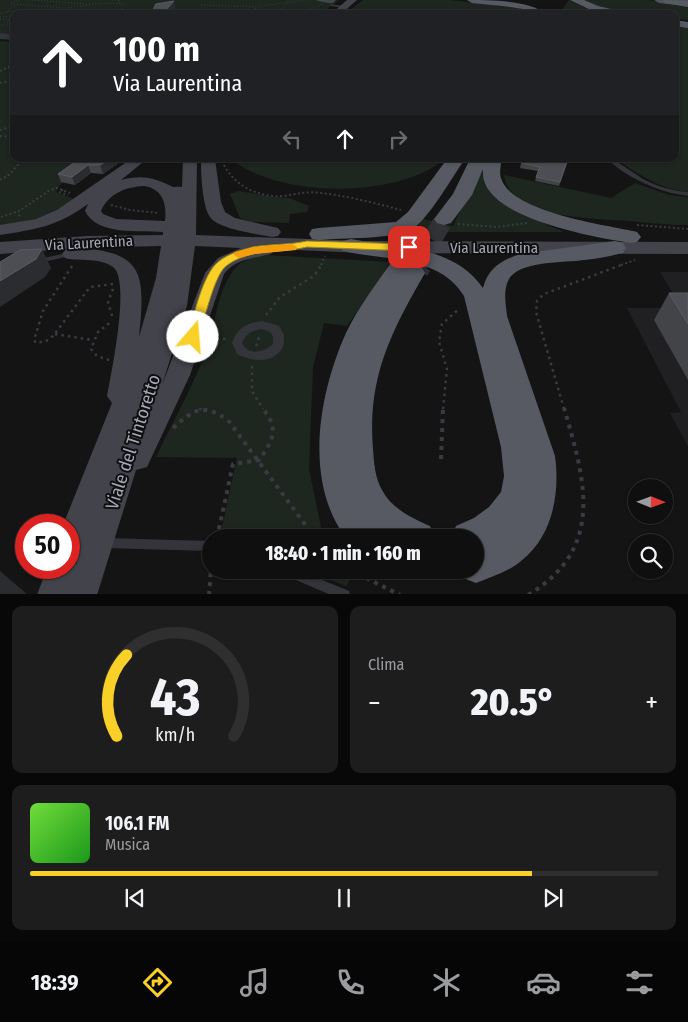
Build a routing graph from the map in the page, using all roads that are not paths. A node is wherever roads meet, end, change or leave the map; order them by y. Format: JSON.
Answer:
{"nodes":[{"id":1,"x":353,"y":0,"type":"edge"},
{"id":2,"x":472,"y":0,"type":"edge"},
{"id":3,"x":490,"y":0,"type":"edge"},
{"id":4,"x":575,"y":0,"type":"edge"},
{"id":5,"x":664,"y":0,"type":"edge"},
{"id":6,"x":688,"y":2,"type":"edge"},
{"id":7,"x":339,"y":7,"type":"edge"},
{"id":8,"x":536,"y":10,"type":"edge"},
{"id":9,"x":545,"y":10,"type":"edge"},
{"id":10,"x":600,"y":10,"type":"edge"},
{"id":11,"x":136,"y":162,"type":"edge"},
{"id":12,"x":179,"y":162,"type":"edge"},
{"id":13,"x":190,"y":162,"type":"edge"},
{"id":14,"x":215,"y":162,"type":"edge"},
{"id":15,"x":454,"y":162,"type":"edge"},
{"id":16,"x":465,"y":162,"type":"edge"},
{"id":17,"x":478,"y":162,"type":"edge"},
{"id":18,"x":493,"y":162,"type":"edge"},
{"id":19,"x":614,"y":162,"type":"edge"},
{"id":20,"x":688,"y":194,"type":"edge"},
{"id":21,"x":182,"y":212,"type":"junction"},
{"id":22,"x":0,"y":230,"type":"edge"},
{"id":23,"x":213,"y":230,"type":"junction"},
{"id":24,"x":272,"y":232,"type":"junction"},
{"id":25,"x":688,"y":237,"type":"edge"},
{"id":26,"x":0,"y":238,"type":"edge"},
{"id":27,"x":326,"y":242,"type":"junction"},
{"id":28,"x":623,"y":243,"type":"junction"},
{"id":29,"x":0,"y":248,"type":"edge"},
{"id":30,"x":688,"y":248,"type":"edge"},
{"id":31,"x":0,"y":254,"type":"edge"},
{"id":32,"x":72,"y":259,"type":"junction"},
{"id":33,"x":177,"y":259,"type":"junction"},
{"id":34,"x":31,"y":263,"type":"edge"},
{"id":35,"x":253,"y":357,"type":"joint"},
{"id":36,"x":114,"y":425,"type":"junction"},
{"id":37,"x":80,"y":518,"type":"edge"},
{"id":38,"x":362,"y":529,"type":"edge"},
{"id":39,"x":397,"y":529,"type":"edge"},
{"id":40,"x":484,"y":531,"type":"edge"},
{"id":41,"x":102,"y":534,"type":"junction"},
{"id":42,"x":202,"y":545,"type":"edge"},
{"id":43,"x":484,"y":562,"type":"edge"},
{"id":44,"x":58,"y":579,"type":"edge"},
{"id":45,"x":308,"y":579,"type":"edge"},
{"id":46,"x":52,"y":594,"type":"edge"},
{"id":47,"x":81,"y":594,"type":"edge"},
{"id":48,"x":345,"y":594,"type":"edge"}],
"edges":[{"from":1,"to":7,"type":"main road"},
{"from":2,"to":8,"type":"highway"},
{"from":3,"to":9,"type":"highway"},
{"from":4,"to":10,"type":"highway"},
{"from":5,"to":6,"type":"highway"},
{"from":11,"to":22,"type":"main road"},
{"from":12,"to":21,"type":"main road"},
{"from":13,"to":21,"type":"main road"},
{"from":14,"to":24,"type":"main road"},
{"from":15,"to":27,"type":"highway"},
{"from":16,"to":17,"type":"highway"},
{"from":18,"to":28,"type":"highway"},
{"from":19,"to":20,"type":"lane"},
{"from":21,"to":23,"type":"main road"},
{"from":21,"to":33,"type":"main road"},
{"from":23,"to":24,"type":"main road","name":"Via Laurentina"},
{"from":23,"to":26,"type":"main road","name":"Via Laurentina"},
{"from":24,"to":27,"type":"main road","name":"Via Laurentina"},
{"from":25,"to":28,"type":"main road","name":"Via Laurentina"},
{"from":27,"to":28,"type":"main road","name":"Via Laurentina"},
{"from":27,"to":28,"type":"main road","name":"Via Laurentina"},
{"from":27,"to":29,"type":"main road","name":"Via Laurentina"},
{"from":27,"to":40,"type":"highway"},
{"from":27,"to":41,"type":"main road"},
{"from":28,"to":30,"type":"main road","name":"Via Laurentina"},
{"from":28,"to":43,"type":"highway"},
{"from":31,"to":32,"type":"main road"},
{"from":32,"to":34,"type":"lane"},
{"from":32,"to":36,"type":"main road"},
{"from":33,"to":36,"type":"main road","name":"Viale del Tintoretto"},
{"from":33,"to":41,"type":"main road","name":"Viale del Tintoretto"},
{"from":35,"to":35,"type":"street"},
{"from":36,"to":37,"type":"main road","name":"Viale del Tintoretto"},
{"from":38,"to":39,"type":"highway"},
{"from":41,"to":42,"type":"lane"},
{"from":41,"to":47,"type":"main road","name":"Viale del Tintoretto"},
{"from":44,"to":46,"type":"main road"},
{"from":45,"to":48,"type":"lane"}]}
